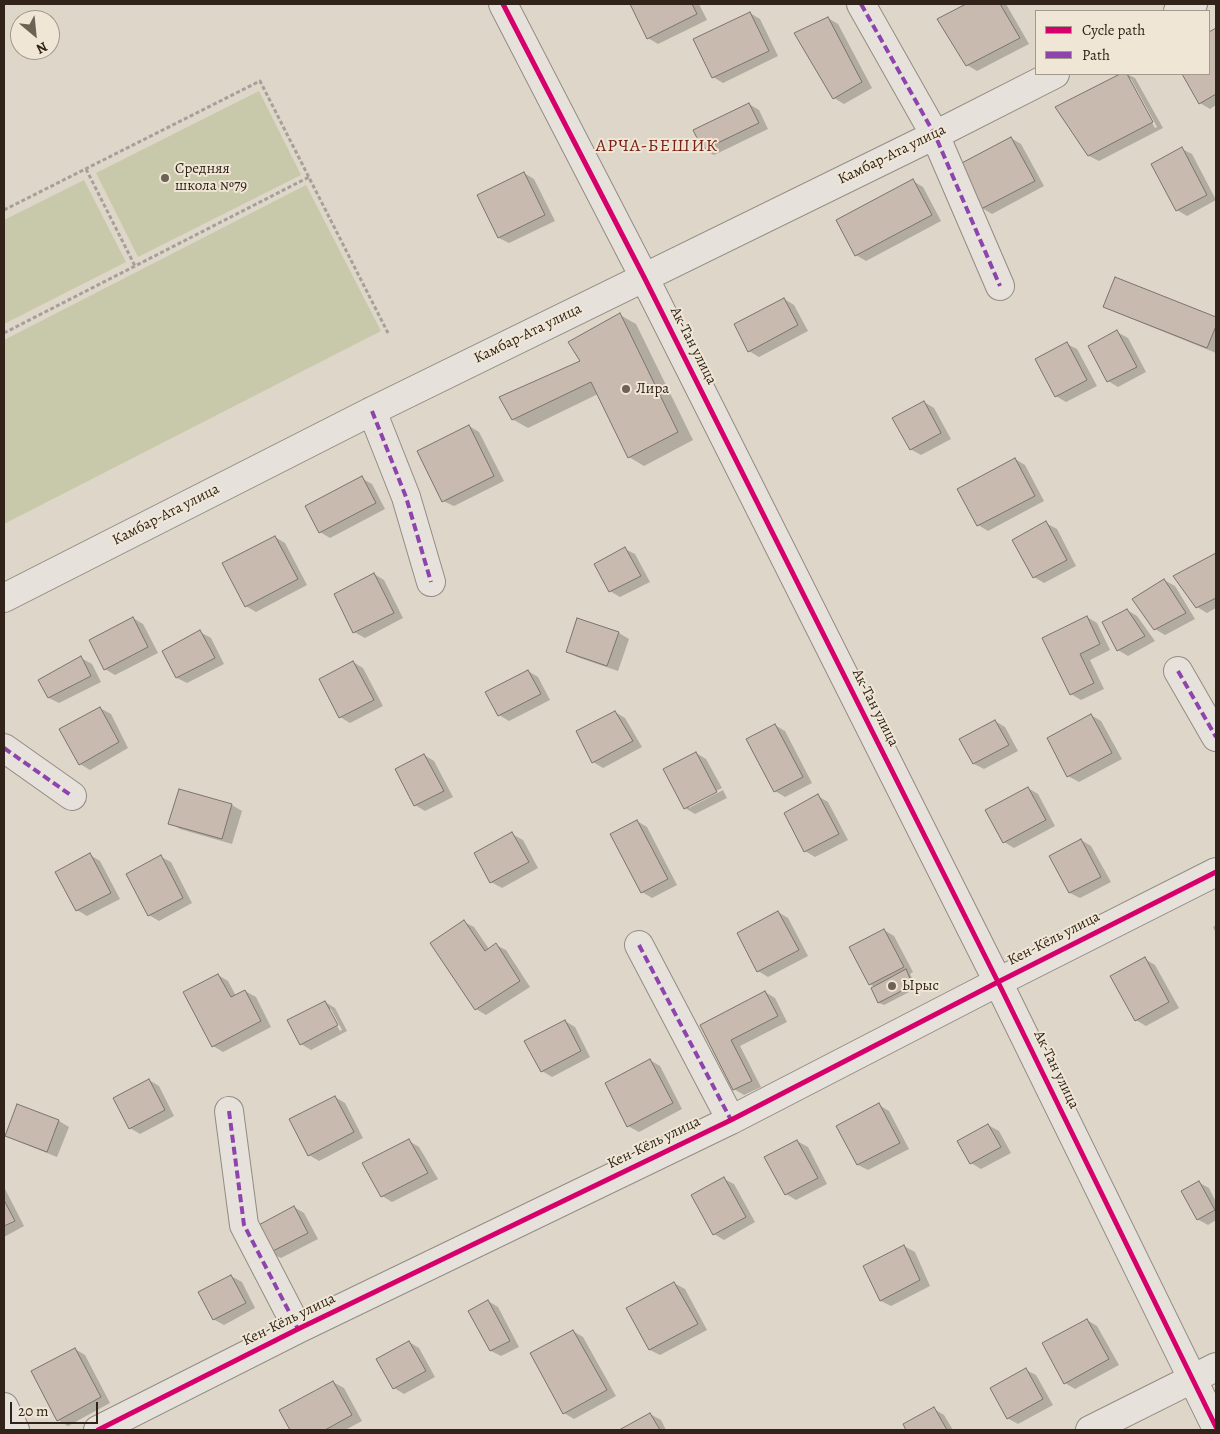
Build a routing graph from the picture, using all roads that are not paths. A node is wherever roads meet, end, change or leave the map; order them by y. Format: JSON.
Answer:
{"nodes":[{"id":1,"x":503,"y":4,"type":"edge"},
{"id":2,"x":861,"y":4,"type":"edge"},
{"id":3,"x":1193,"y":4,"type":"edge"},
{"id":4,"x":1180,"y":10,"type":"edge"},
{"id":5,"x":1053,"y":75,"type":"edge"},
{"id":6,"x":935,"y":134,"type":"junction"},
{"id":7,"x":644,"y":277,"type":"junction"},
{"id":8,"x":1000,"y":286,"type":"dead end"},
{"id":9,"x":372,"y":411,"type":"junction"},
{"id":10,"x":431,"y":582,"type":"dead end"},
{"id":11,"x":4,"y":598,"type":"edge"},
{"id":12,"x":1178,"y":671,"type":"dead end"},
{"id":13,"x":1216,"y":737,"type":"edge"},
{"id":14,"x":4,"y":748,"type":"edge"},
{"id":15,"x":72,"y":796,"type":"dead end"},
{"id":16,"x":1216,"y":872,"type":"edge"},
{"id":17,"x":638,"y":945,"type":"dead end"},
{"id":18,"x":998,"y":982,"type":"junction"},
{"id":19,"x":229,"y":1111,"type":"dead end"},
{"id":20,"x":731,"y":1120,"type":"junction"},
{"id":21,"x":298,"y":1329,"type":"junction"},
{"id":22,"x":1204,"y":1373,"type":"edge"},
{"id":23,"x":4,"y":1407,"type":"edge"},
{"id":24,"x":1216,"y":1427,"type":"edge"},
{"id":25,"x":15,"y":1430,"type":"edge"},
{"id":26,"x":98,"y":1430,"type":"edge"},
{"id":27,"x":1090,"y":1430,"type":"edge"}],
"edges":[{"from":1,"to":7,"type":"street","name":"Ак-Тан улица"},
{"from":2,"to":6,"type":"street"},
{"from":3,"to":4,"type":"street"},
{"from":5,"to":6,"type":"street","name":"Камбар-Ата улица"},
{"from":6,"to":7,"type":"street","name":"Камбар-Ата улица"},
{"from":6,"to":8,"type":"street"},
{"from":7,"to":9,"type":"street","name":"Камбар-Ата улица"},
{"from":7,"to":18,"type":"street","name":"Ак-Тан улица"},
{"from":9,"to":10,"type":"street"},
{"from":9,"to":11,"type":"street","name":"Камбар-Ата улица"},
{"from":12,"to":13,"type":"street"},
{"from":14,"to":15,"type":"street"},
{"from":16,"to":18,"type":"street","name":"Кен-Кёль улица"},
{"from":17,"to":20,"type":"street"},
{"from":18,"to":20,"type":"street","name":"Кен-Кёль улица"},
{"from":18,"to":22,"type":"street","name":"Ак-Тан улица"},
{"from":19,"to":21,"type":"street"},
{"from":20,"to":21,"type":"street","name":"Кен-Кёль улица"},
{"from":21,"to":26,"type":"street","name":"Кен-Кёль улица"},
{"from":22,"to":24,"type":"street","name":"Ак-Тан улица"},
{"from":22,"to":27,"type":"street"},
{"from":23,"to":25,"type":"street"}]}
